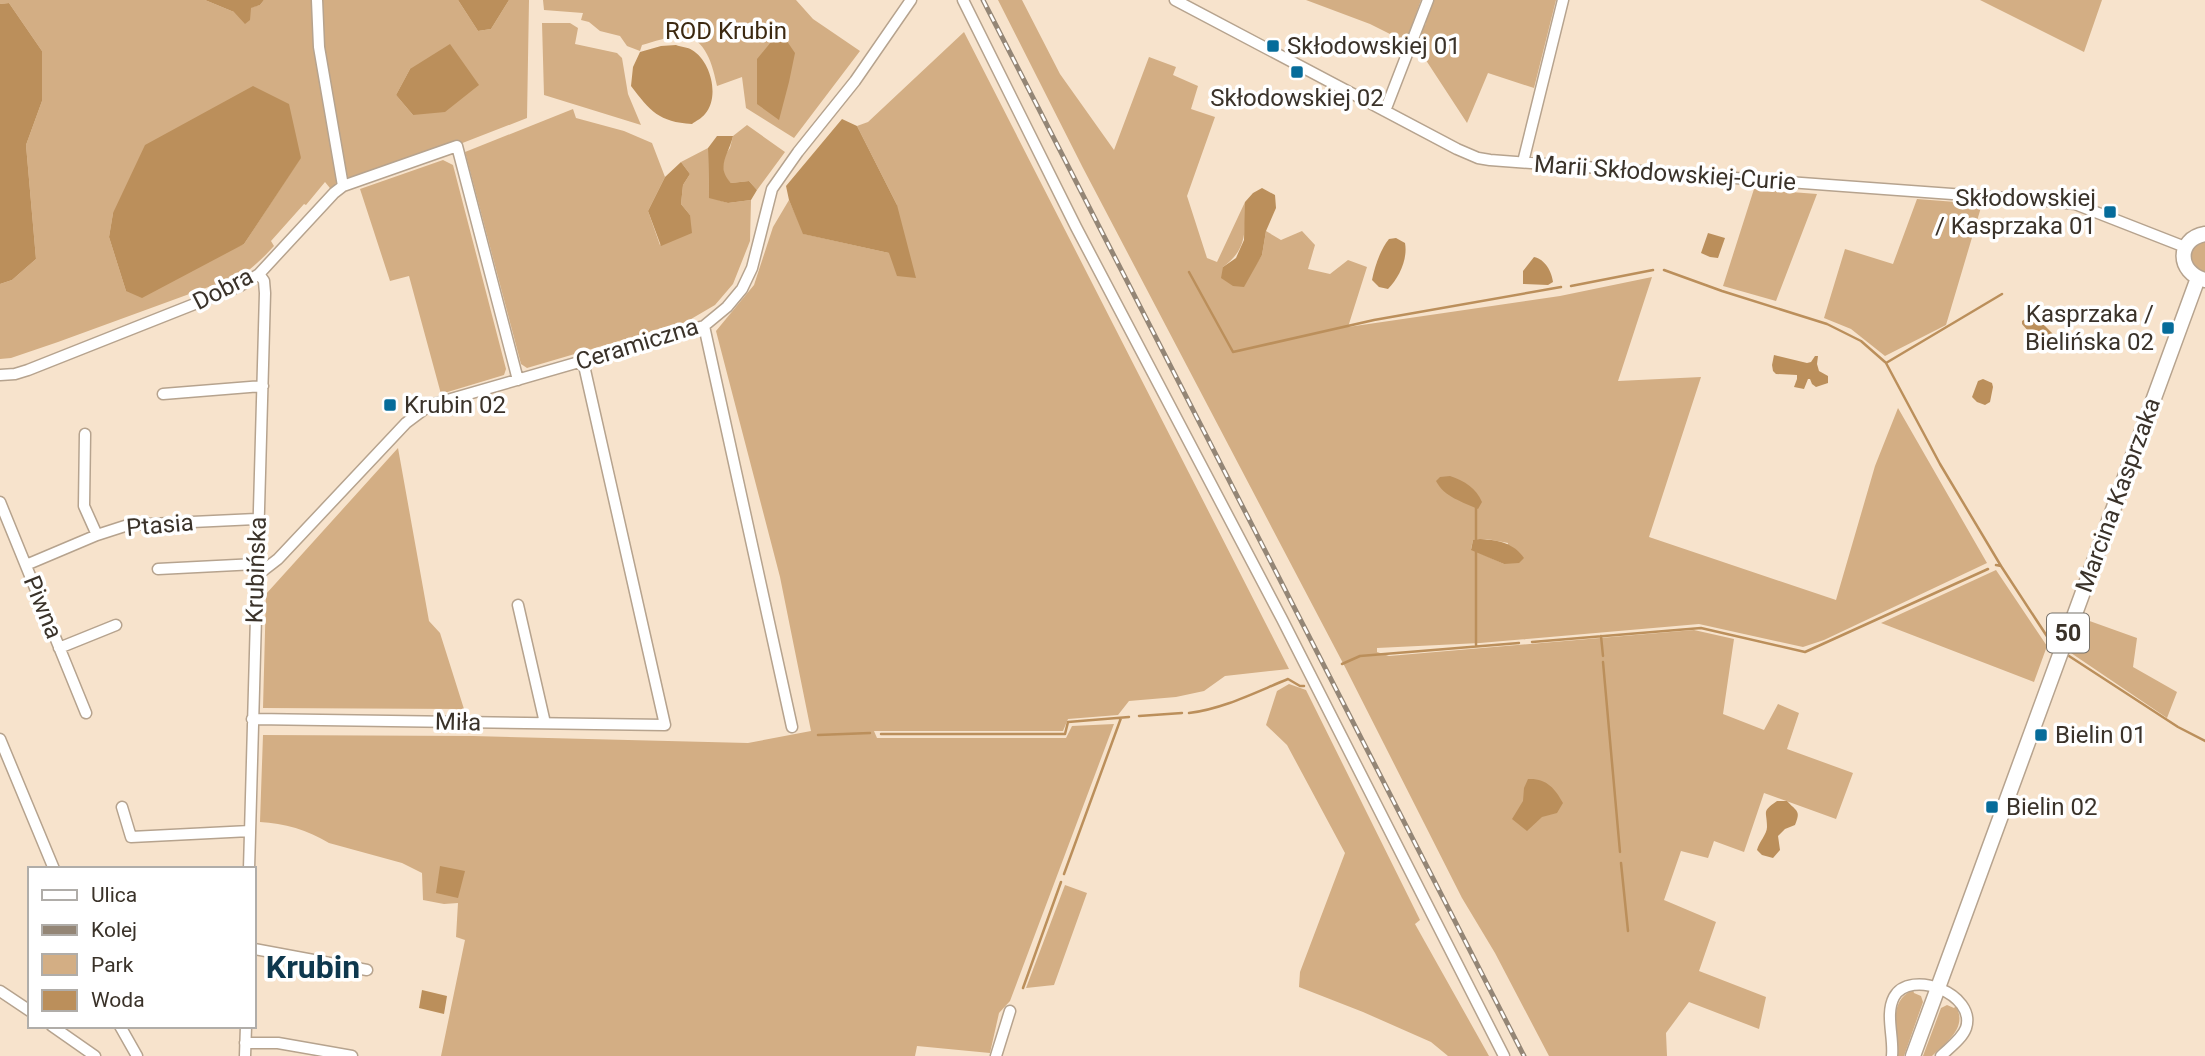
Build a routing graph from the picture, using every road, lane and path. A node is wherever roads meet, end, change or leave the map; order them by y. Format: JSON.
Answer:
{"nodes":[{"id":1,"x":317,"y":0,"type":"edge"},
{"id":2,"x":911,"y":0,"type":"edge"},
{"id":3,"x":963,"y":0,"type":"edge"},
{"id":4,"x":1175,"y":0,"type":"edge"},
{"id":5,"x":1428,"y":0,"type":"edge"},
{"id":6,"x":1563,"y":0,"type":"edge"},
{"id":7,"x":1385,"y":111,"type":"junction"},
{"id":8,"x":1523,"y":162,"type":"junction"},
{"id":9,"x":343,"y":186,"type":"junction"},
{"id":10,"x":2205,"y":234,"type":"edge"},
{"id":11,"x":2186,"y":247,"type":"junction"},
{"id":12,"x":258,"y":274,"type":"junction"},
{"id":13,"x":2201,"y":279,"type":"edge"},
{"id":14,"x":704,"y":326,"type":"junction"},
{"id":15,"x":583,"y":361,"type":"junction"},
{"id":16,"x":0,"y":375,"type":"edge"},
{"id":17,"x":518,"y":380,"type":"junction"},
{"id":18,"x":263,"y":386,"type":"junction"},
{"id":19,"x":163,"y":394,"type":"dead end"},
{"id":20,"x":85,"y":434,"type":"dead end"},
{"id":21,"x":0,"y":502,"type":"edge"},
{"id":22,"x":258,"y":519,"type":"junction"},
{"id":23,"x":97,"y":535,"type":"junction"},
{"id":24,"x":256,"y":564,"type":"junction"},
{"id":25,"x":26,"y":565,"type":"junction"},
{"id":26,"x":158,"y":569,"type":"dead end"},
{"id":27,"x":256,"y":576,"type":"junction"},
{"id":28,"x":518,"y":605,"type":"dead end"},
{"id":29,"x":116,"y":625,"type":"dead end"},
{"id":30,"x":60,"y":648,"type":"junction"},
{"id":31,"x":86,"y":713,"type":"dead end"},
{"id":32,"x":252,"y":719,"type":"junction"},
{"id":33,"x":545,"y":723,"type":"junction"},
{"id":34,"x":792,"y":727,"type":"dead end"},
{"id":35,"x":0,"y":739,"type":"edge"},
{"id":36,"x":122,"y":807,"type":"dead end"},
{"id":37,"x":250,"y":831,"type":"junction"},
{"id":38,"x":53,"y":867,"type":"edge"},
{"id":39,"x":249,"y":867,"type":"edge"},
{"id":40,"x":256,"y":949,"type":"edge"},
{"id":41,"x":367,"y":970,"type":"dead end"},
{"id":42,"x":1937,"y":989,"type":"junction"},
{"id":43,"x":0,"y":991,"type":"edge"},
{"id":44,"x":28,"y":1010,"type":"edge"},
{"id":45,"x":1010,"y":1011,"type":"dead end"},
{"id":46,"x":54,"y":1028,"type":"edge"},
{"id":47,"x":121,"y":1028,"type":"edge"},
{"id":48,"x":246,"y":1028,"type":"edge"},
{"id":49,"x":245,"y":1043,"type":"junction"},
{"id":50,"x":95,"y":1056,"type":"edge"},
{"id":51,"x":136,"y":1056,"type":"edge"},
{"id":52,"x":245,"y":1056,"type":"edge"},
{"id":53,"x":352,"y":1056,"type":"edge"},
{"id":54,"x":996,"y":1056,"type":"edge"},
{"id":55,"x":1504,"y":1056,"type":"edge"},
{"id":56,"x":1892,"y":1056,"type":"edge"},
{"id":57,"x":1913,"y":1056,"type":"edge"},
{"id":58,"x":1941,"y":1056,"type":"edge"}],
"edges":[{"from":1,"to":9,"type":"street"},
{"from":2,"to":14,"type":"street","name":"Ceramiczna"},
{"from":3,"to":55,"type":"street"},
{"from":4,"to":7,"type":"street","name":"Marii Skłodowskiej-Curie"},
{"from":5,"to":7,"type":"street"},
{"from":6,"to":8,"type":"street"},
{"from":7,"to":8,"type":"street","name":"Marii Skłodowskiej-Curie"},
{"from":8,"to":11,"type":"street","name":"Marii Skłodowskiej-Curie"},
{"from":9,"to":12,"type":"street","name":"Dobra"},
{"from":9,"to":17,"type":"street","name":"Dobra"},
{"from":10,"to":11,"type":"main road"},
{"from":11,"to":13,"type":"main road","number":"50"},
{"from":12,"to":16,"type":"street","name":"Dobra"},
{"from":12,"to":18,"type":"street","name":"Krubińska"},
{"from":13,"to":42,"type":"main road","name":"Marcina Kasprzaka","number":"50"},
{"from":14,"to":15,"type":"street","name":"Ceramiczna"},
{"from":14,"to":34,"type":"street"},
{"from":15,"to":17,"type":"street","name":"Ceramiczna"},
{"from":15,"to":33,"type":"street","name":"Miła"},
{"from":17,"to":27,"type":"street","name":"Ceramiczna"},
{"from":18,"to":19,"type":"street"},
{"from":18,"to":22,"type":"street","name":"Krubińska"},
{"from":20,"to":23,"type":"street"},
{"from":21,"to":25,"type":"street","name":"Piwna"},
{"from":22,"to":23,"type":"street","name":"Ptasia"},
{"from":22,"to":24,"type":"street","name":"Krubińska"},
{"from":23,"to":25,"type":"street","name":"Ptasia"},
{"from":24,"to":26,"type":"street"},
{"from":24,"to":27,"type":"street","name":"Krubińska"},
{"from":25,"to":30,"type":"street","name":"Piwna"},
{"from":27,"to":32,"type":"street","name":"Krubińska"},
{"from":28,"to":33,"type":"street"},
{"from":29,"to":30,"type":"street"},
{"from":30,"to":31,"type":"street","name":"Piwna"},
{"from":32,"to":33,"type":"street","name":"Miła"},
{"from":32,"to":37,"type":"street","name":"Krubińska"},
{"from":35,"to":38,"type":"street"},
{"from":36,"to":37,"type":"street"},
{"from":37,"to":39,"type":"street","name":"Krubińska"},
{"from":40,"to":41,"type":"street"},
{"from":42,"to":56,"type":"street"},
{"from":42,"to":57,"type":"main road","name":"Marcina Kasprzaka","number":"50"},
{"from":42,"to":58,"type":"street"},
{"from":43,"to":44,"type":"street"},
{"from":45,"to":54,"type":"street"},
{"from":46,"to":50,"type":"street"},
{"from":47,"to":51,"type":"street"},
{"from":48,"to":49,"type":"street"},
{"from":49,"to":52,"type":"street"},
{"from":49,"to":53,"type":"street"}]}
